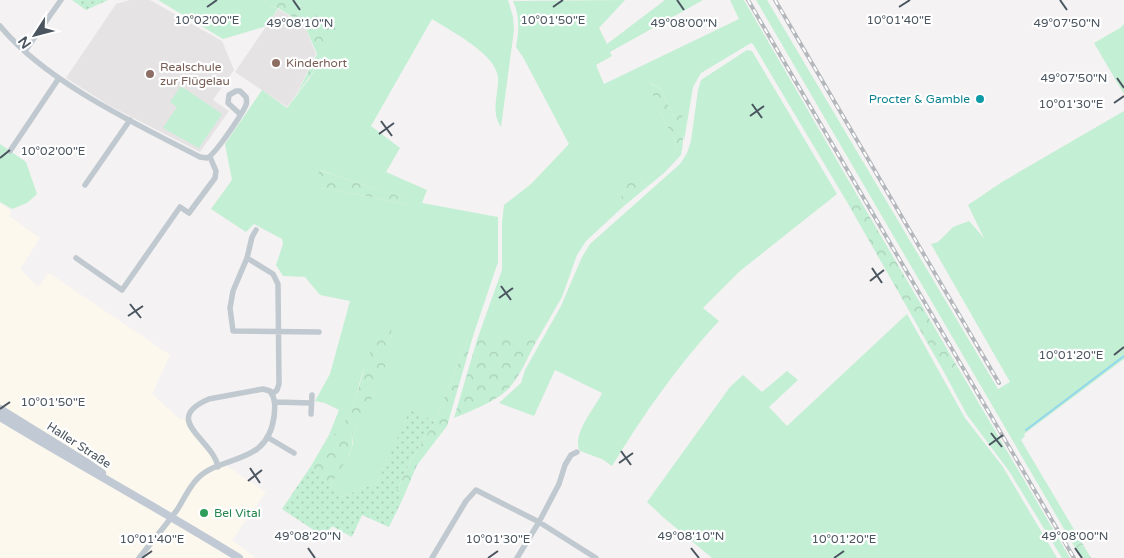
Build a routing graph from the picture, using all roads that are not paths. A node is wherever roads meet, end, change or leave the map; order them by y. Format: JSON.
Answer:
{"nodes":[{"id":1,"x":61,"y":0,"type":"edge"},
{"id":2,"x":0,"y":26,"type":"edge"},
{"id":3,"x":25,"y":51,"type":"junction"},
{"id":4,"x":59,"y":78,"type":"junction"},
{"id":5,"x":240,"y":114,"type":"dead end"},
{"id":6,"x":130,"y":120,"type":"junction"},
{"id":7,"x":10,"y":151,"type":"dead end"},
{"id":8,"x":210,"y":157,"type":"junction"},
{"id":9,"x":85,"y":184,"type":"dead end"},
{"id":10,"x":256,"y":230,"type":"dead end"},
{"id":11,"x":76,"y":258,"type":"dead end"},
{"id":12,"x":247,"y":258,"type":"junction"},
{"id":13,"x":278,"y":332,"type":"junction"},
{"id":14,"x":320,"y":332,"type":"dead end"},
{"id":15,"x":272,"y":394,"type":"junction"},
{"id":16,"x":312,"y":395,"type":"dead end"},
{"id":17,"x":275,"y":402,"type":"junction"},
{"id":18,"x":311,"y":403,"type":"junction"},
{"id":19,"x":0,"y":409,"type":"edge"},
{"id":20,"x":310,"y":414,"type":"dead end"},
{"id":21,"x":0,"y":417,"type":"edge"},
{"id":22,"x":267,"y":437,"type":"junction"},
{"id":23,"x":576,"y":452,"type":"dead end"},
{"id":24,"x":294,"y":453,"type":"dead end"},
{"id":25,"x":218,"y":467,"type":"junction"},
{"id":26,"x":119,"y":486,"type":"junction"},
{"id":27,"x":172,"y":517,"type":"junction"},
{"id":28,"x":539,"y":522,"type":"junction"},
{"id":29,"x":140,"y":558,"type":"edge"},
{"id":30,"x":239,"y":558,"type":"edge"},
{"id":31,"x":432,"y":558,"type":"edge"},
{"id":32,"x":517,"y":558,"type":"edge"},
{"id":33,"x":596,"y":558,"type":"edge"}],
"edges":[{"from":1,"to":3,"type":"street"},
{"from":2,"to":3,"type":"street"},
{"from":3,"to":4,"type":"street"},
{"from":4,"to":6,"type":"street"},
{"from":4,"to":7,"type":"street"},
{"from":5,"to":8,"type":"street"},
{"from":6,"to":8,"type":"street"},
{"from":6,"to":9,"type":"street"},
{"from":8,"to":11,"type":"street"},
{"from":10,"to":12,"type":"street"},
{"from":12,"to":13,"type":"street"},
{"from":12,"to":13,"type":"street"},
{"from":13,"to":14,"type":"street"},
{"from":13,"to":15,"type":"street"},
{"from":15,"to":17,"type":"street"},
{"from":15,"to":25,"type":"street"},
{"from":16,"to":18,"type":"street"},
{"from":17,"to":18,"type":"street"},
{"from":17,"to":22,"type":"street"},
{"from":18,"to":20,"type":"street"},
{"from":19,"to":26,"type":"main road","name":"Haller Straße"},
{"from":21,"to":26,"type":"main road","name":"Haller Straße"},
{"from":22,"to":24,"type":"street"},
{"from":22,"to":25,"type":"street"},
{"from":23,"to":28,"type":"street"},
{"from":25,"to":27,"type":"street"},
{"from":26,"to":27,"type":"main road","name":"Haller Straße"},
{"from":27,"to":29,"type":"street"},
{"from":27,"to":30,"type":"main road","name":"Haller Straße"},
{"from":28,"to":31,"type":"street"},
{"from":28,"to":32,"type":"street"},
{"from":28,"to":33,"type":"street"}]}
